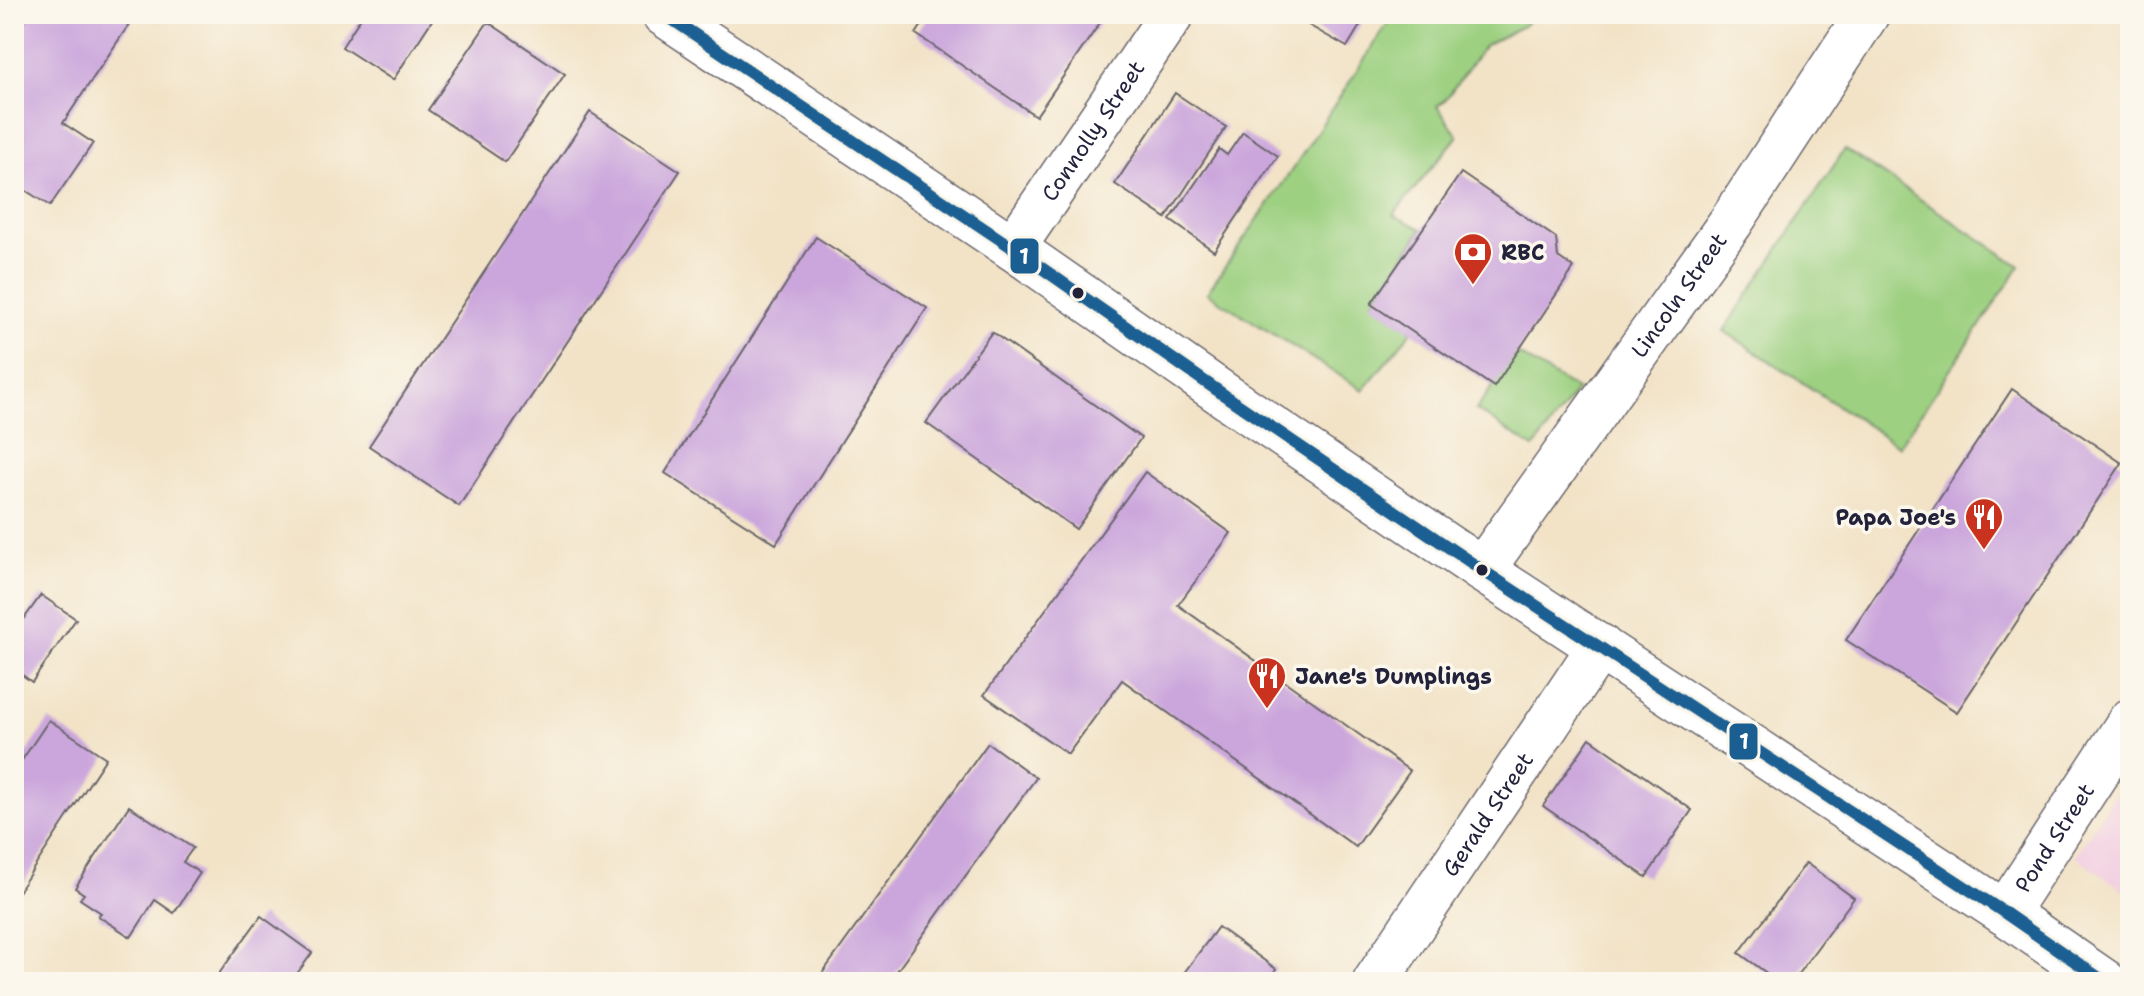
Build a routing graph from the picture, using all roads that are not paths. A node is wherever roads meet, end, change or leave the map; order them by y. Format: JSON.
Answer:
{"nodes":[{"id":1,"x":664,"y":14,"type":"edge"},
{"id":2,"x":1172,"y":14,"type":"edge"},
{"id":3,"x":1867,"y":14,"type":"edge"},
{"id":4,"x":1013,"y":248,"type":"junction"},
{"id":5,"x":1482,"y":570,"type":"junction"},
{"id":6,"x":1600,"y":646,"type":"junction"},
{"id":7,"x":2130,"y":721,"type":"edge"},
{"id":8,"x":2005,"y":913,"type":"junction"},
{"id":9,"x":1375,"y":982,"type":"edge"},
{"id":10,"x":2105,"y":982,"type":"edge"}],
"edges":[{"from":1,"to":4,"type":"main road"},
{"from":2,"to":4,"type":"main road","name":"Connolly Street"},
{"from":3,"to":5,"type":"main road","name":"Lincoln Street"},
{"from":4,"to":5,"type":"main road"},
{"from":5,"to":6,"type":"main road"},
{"from":6,"to":8,"type":"main road"},
{"from":6,"to":9,"type":"main road","name":"Gerald Street"},
{"from":7,"to":8,"type":"main road","name":"Pond Street"},
{"from":8,"to":10,"type":"main road"}]}
